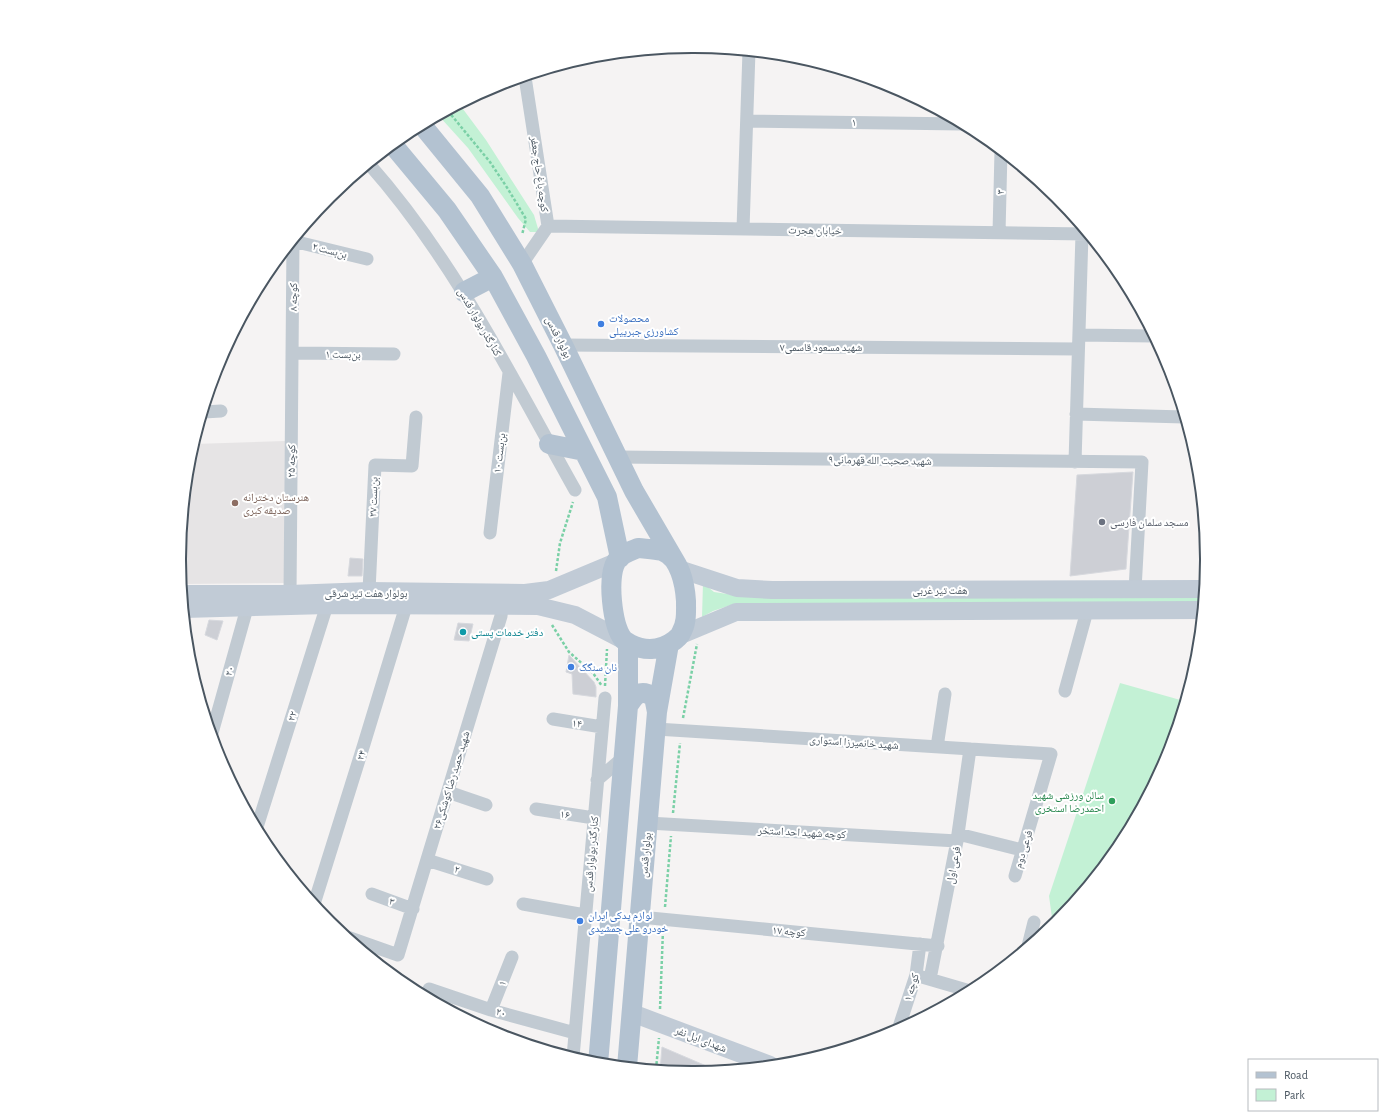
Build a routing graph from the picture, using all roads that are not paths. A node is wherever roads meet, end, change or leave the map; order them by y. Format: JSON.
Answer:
{"nodes":[{"id":1,"x":749,"y":56,"type":"edge"},
{"id":2,"x":526,"y":82,"type":"edge"},
{"id":3,"x":747,"y":121,"type":"junction"},
{"id":4,"x":951,"y":124,"type":"edge"},
{"id":5,"x":426,"y":130,"type":"edge"},
{"id":6,"x":397,"y":149,"type":"edge"},
{"id":7,"x":1001,"y":158,"type":"edge"},
{"id":8,"x":373,"y":168,"type":"edge"},
{"id":9,"x":548,"y":226,"type":"junction"},
{"id":10,"x":743,"y":229,"type":"junction"},
{"id":11,"x":999,"y":233,"type":"junction"},
{"id":12,"x":1081,"y":234,"type":"edge"},
{"id":13,"x":1084,"y":238,"type":"edge"},
{"id":14,"x":298,"y":242,"type":"edge"},
{"id":15,"x":293,"y":249,"type":"edge"},
{"id":16,"x":367,"y":259,"type":"dead end"},
{"id":17,"x":519,"y":261,"type":"junction"},
{"id":18,"x":493,"y":277,"type":"junction"},
{"id":19,"x":464,"y":292,"type":"junction"},
{"id":20,"x":1079,"y":335,"type":"junction"},
{"id":21,"x":1147,"y":336,"type":"edge"},
{"id":22,"x":563,"y":345,"type":"junction"},
{"id":23,"x":1078,"y":349,"type":"junction"},
{"id":24,"x":293,"y":353,"type":"junction"},
{"id":25,"x":394,"y":354,"type":"dead end"},
{"id":26,"x":509,"y":372,"type":"junction"},
{"id":27,"x":221,"y":411,"type":"dead end"},
{"id":28,"x":209,"y":412,"type":"edge"},
{"id":29,"x":1076,"y":414,"type":"junction"},
{"id":30,"x":416,"y":417,"type":"dead end"},
{"id":31,"x":1179,"y":417,"type":"edge"},
{"id":32,"x":549,"y":444,"type":"junction"},
{"id":33,"x":584,"y":451,"type":"junction"},
{"id":34,"x":618,"y":457,"type":"junction"},
{"id":35,"x":1075,"y":462,"type":"junction"},
{"id":36,"x":575,"y":490,"type":"road end"},
{"id":37,"x":634,"y":491,"type":"junction"},
{"id":38,"x":608,"y":497,"type":"junction"},
{"id":39,"x":490,"y":533,"type":"dead end"},
{"id":40,"x":618,"y":560,"type":"junction"},
{"id":41,"x":678,"y":566,"type":"junction"},
{"id":42,"x":1198,"y":589,"type":"edge"},
{"id":43,"x":1135,"y":590,"type":"junction"},
{"id":44,"x":369,"y":591,"type":"junction"},
{"id":45,"x":290,"y":594,"type":"junction"},
{"id":46,"x":188,"y":595,"type":"edge"},
{"id":47,"x":210,"y":601,"type":"junction"},
{"id":48,"x":327,"y":606,"type":"junction"},
{"id":49,"x":406,"y":606,"type":"junction"},
{"id":50,"x":502,"y":606,"type":"junction"},
{"id":51,"x":189,"y":607,"type":"edge"},
{"id":52,"x":247,"y":608,"type":"junction"},
{"id":53,"x":1196,"y":610,"type":"edge"},
{"id":54,"x":1087,"y":612,"type":"junction"},
{"id":55,"x":620,"y":638,"type":"junction"},
{"id":56,"x":675,"y":640,"type":"junction"},
{"id":57,"x":1065,"y":691,"type":"dead end"},
{"id":58,"x":945,"y":694,"type":"dead end"},
{"id":59,"x":605,"y":698,"type":"road end"},
{"id":60,"x":628,"y":706,"type":"junction"},
{"id":61,"x":553,"y":719,"type":"dead end"},
{"id":62,"x":657,"y":720,"type":"junction"},
{"id":63,"x":214,"y":725,"type":"edge"},
{"id":64,"x":602,"y":726,"type":"junction"},
{"id":65,"x":937,"y":747,"type":"junction"},
{"id":66,"x":970,"y":749,"type":"junction"},
{"id":67,"x":1051,"y":754,"type":"joint"},
{"id":68,"x":624,"y":757,"type":"junction"},
{"id":69,"x":597,"y":780,"type":"junction"},
{"id":70,"x":448,"y":792,"type":"junction"},
{"id":71,"x":486,"y":806,"type":"dead end"},
{"id":72,"x":536,"y":809,"type":"dead end"},
{"id":73,"x":594,"y":818,"type":"junction"},
{"id":74,"x":259,"y":821,"type":"edge"},
{"id":75,"x":648,"y":823,"type":"junction"},
{"id":76,"x":957,"y":838,"type":"junction"},
{"id":77,"x":1022,"y":850,"type":"junction"},
{"id":78,"x":427,"y":860,"type":"junction"},
{"id":79,"x":1015,"y":876,"type":"dead end"},
{"id":80,"x":487,"y":879,"type":"dead end"},
{"id":81,"x":372,"y":894,"type":"dead end"},
{"id":82,"x":316,"y":897,"type":"edge"},
{"id":83,"x":523,"y":904,"type":"dead end"},
{"id":84,"x":413,"y":909,"type":"junction"},
{"id":85,"x":585,"y":915,"type":"junction"},
{"id":86,"x":640,"y":917,"type":"junction"},
{"id":87,"x":1034,"y":922,"type":"dead end"},
{"id":88,"x":1030,"y":937,"type":"edge"},
{"id":89,"x":361,"y":942,"type":"edge"},
{"id":90,"x":920,"y":944,"type":"junction"},
{"id":91,"x":938,"y":946,"type":"junction"},
{"id":92,"x":512,"y":957,"type":"dead end"},
{"id":93,"x":916,"y":975,"type":"junction"},
{"id":94,"x":930,"y":979,"type":"junction"},
{"id":95,"x":962,"y":988,"type":"edge"},
{"id":96,"x":429,"y":989,"type":"dead end"},
{"id":97,"x":491,"y":1010,"type":"junction"},
{"id":98,"x":632,"y":1014,"type":"junction"},
{"id":99,"x":901,"y":1021,"type":"edge"},
{"id":100,"x":575,"y":1033,"type":"junction"},
{"id":101,"x":573,"y":1052,"type":"edge"},
{"id":102,"x":599,"y":1057,"type":"edge"},
{"id":103,"x":627,"y":1062,"type":"edge"},
{"id":104,"x":759,"y":1062,"type":"edge"}],
"edges":[{"from":1,"to":3,"type":"street"},
{"from":2,"to":9,"type":"street","name":"کوچه باغ حاج جعفر"},
{"from":3,"to":4,"type":"street","name":"۱"},
{"from":3,"to":10,"type":"street"},
{"from":5,"to":17,"type":"main road","name":"بولوار قدس"},
{"from":6,"to":18,"type":"main road"},
{"from":7,"to":11,"type":"street","name":"۳"},
{"from":8,"to":19,"type":"street","name":"کنارگذر بولوار قدس"},
{"from":9,"to":10,"type":"street","name":"خیابان هجرت"},
{"from":9,"to":17,"type":"street","name":"کوچه باغ حاج جعفر"},
{"from":10,"to":11,"type":"street","name":"خیابان هجرت"},
{"from":11,"to":12,"type":"street","name":"خیابان هجرت"},
{"from":13,"to":20,"type":"street"},
{"from":14,"to":16,"type":"street","name":"بن‌بست ۲"},
{"from":15,"to":24,"type":"street","name":"کوچه ۸"},
{"from":17,"to":22,"type":"main road","name":"بولوار قدس"},
{"from":18,"to":19,"type":"main road"},
{"from":18,"to":33,"type":"main road"},
{"from":19,"to":26,"type":"street","name":"کنارگذر بولوار قدس"},
{"from":20,"to":21,"type":"street"},
{"from":20,"to":23,"type":"street"},
{"from":22,"to":23,"type":"street","name":"شهید مسعود قاسمی۷"},
{"from":22,"to":34,"type":"main road","name":"بولوار قدس"},
{"from":23,"to":29,"type":"street"},
{"from":24,"to":25,"type":"street","name":"بن‌بست ۱"},
{"from":24,"to":45,"type":"street","name":"کوچه ۲۵"},
{"from":26,"to":32,"type":"street","name":"کنارگذر بولوار قدس"},
{"from":26,"to":39,"type":"street","name":"بن‌بست ۱۰"},
{"from":27,"to":28,"type":"street"},
{"from":29,"to":31,"type":"street"},
{"from":29,"to":35,"type":"street"},
{"from":30,"to":44,"type":"street","name":"بن‌بست ۲۷"},
{"from":32,"to":33,"type":"main road"},
{"from":32,"to":36,"type":"street","name":"کنارگذر بولوار قدس"},
{"from":33,"to":38,"type":"main road"},
{"from":34,"to":35,"type":"street","name":"شهید صحبت الله قهرمانی۹"},
{"from":34,"to":37,"type":"main road","name":"بولوار قدس"},
{"from":35,"to":43,"type":"street","name":"شهید صحبت الله قهرمانی۹"},
{"from":37,"to":38,"type":"main road"},
{"from":37,"to":41,"type":"main road","name":"بولوار قدس"},
{"from":38,"to":40,"type":"main road"},
{"from":40,"to":41,"type":"main road"},
{"from":40,"to":44,"type":"main road","name":"بولوار هفت تیر شرقی"},
{"from":40,"to":55,"type":"main road"},
{"from":41,"to":43,"type":"main road","name":"هفت تیر غربی"},
{"from":41,"to":56,"type":"main road"},
{"from":42,"to":43,"type":"main road","name":"هفت تیر غربی"},
{"from":44,"to":45,"type":"main road","name":"بولوار هفت تیر شرقی"},
{"from":45,"to":47,"type":"main road","name":"بولوار هفت تیر شرقی"},
{"from":46,"to":47,"type":"main road","name":"بولوار هفت تیر شرقی"},
{"from":47,"to":51,"type":"main road","name":"بولوار هفت تیر شرقی"},
{"from":47,"to":52,"type":"main road","name":"بولوار هفت تیر شرقی"},
{"from":48,"to":49,"type":"main road","name":"بولوار هفت تیر شرقی"},
{"from":48,"to":52,"type":"main road","name":"بولوار هفت تیر شرقی"},
{"from":48,"to":74,"type":"street","name":"۲۲"},
{"from":49,"to":50,"type":"main road","name":"بولوار هفت تیر شرقی"},
{"from":49,"to":82,"type":"street","name":"۲۴"},
{"from":50,"to":55,"type":"main road","name":"بولوار هفت تیر شرقی"},
{"from":50,"to":70,"type":"street","name":"شهید حمید رضا کوشکی۲۶"},
{"from":52,"to":63,"type":"street","name":"۲۰"},
{"from":53,"to":54,"type":"main road","name":"هفت تیر غربی"},
{"from":54,"to":56,"type":"main road","name":"هفت تیر غربی"},
{"from":54,"to":57,"type":"street"},
{"from":55,"to":56,"type":"main road"},
{"from":55,"to":60,"type":"main road"},
{"from":56,"to":62,"type":"main road","name":"بولوار قدس"},
{"from":58,"to":65,"type":"street"},
{"from":59,"to":64,"type":"street","name":"کنارگذر بولوار قدس"},
{"from":60,"to":62,"type":"main road"},
{"from":60,"to":68,"type":"main road"},
{"from":61,"to":64,"type":"street","name":"۱۴"},
{"from":62,"to":65,"type":"street","name":"شهید خانمیرزا استواری"},
{"from":62,"to":75,"type":"main road","name":"بولوار قدس"},
{"from":64,"to":69,"type":"street","name":"کنارگذر بولوار قدس"},
{"from":65,"to":66,"type":"street","name":"شهید خانمیرزا استواری"},
{"from":66,"to":67,"type":"street","name":"شهید خانمیرزا استواری"},
{"from":66,"to":76,"type":"street","name":"فرعی اول"},
{"from":67,"to":77,"type":"street","name":"فرعی دوم"},
{"from":68,"to":69,"type":"street"},
{"from":68,"to":102,"type":"main road"},
{"from":69,"to":73,"type":"street","name":"کنارگذر بولوار قدس"},
{"from":70,"to":71,"type":"street"},
{"from":70,"to":78,"type":"street","name":"شهید حمید رضا کوشکی۲۶"},
{"from":72,"to":73,"type":"street","name":"۱۶"},
{"from":73,"to":85,"type":"street","name":"کنارگذر بولوار قدس"},
{"from":75,"to":76,"type":"street","name":"کوچه شهید احد استخر"},
{"from":75,"to":86,"type":"main road","name":"بولوار قدس"},
{"from":76,"to":77,"type":"street","name":"کوچه شهید احد استخر"},
{"from":76,"to":91,"type":"street","name":"فرعی اول"},
{"from":77,"to":79,"type":"street","name":"فرعی دوم"},
{"from":78,"to":80,"type":"street","name":"۲"},
{"from":78,"to":84,"type":"street","name":"شهید حمید رضا کوشکی۲۶"},
{"from":81,"to":84,"type":"street","name":"۳"},
{"from":83,"to":85,"type":"street"},
{"from":84,"to":89,"type":"street","name":"شهید حمید رضا کوشکی۲۶"},
{"from":85,"to":100,"type":"street","name":"کنارگذر بولوار قدس"},
{"from":86,"to":90,"type":"street","name":"کوچه ۱۷"},
{"from":86,"to":98,"type":"main road","name":"بولوار قدس"},
{"from":87,"to":88,"type":"street"},
{"from":90,"to":91,"type":"street","name":"کوچه ۱۷"},
{"from":90,"to":93,"type":"street","name":"کوچه ۱"},
{"from":91,"to":94,"type":"street","name":"فرعی اول"},
{"from":92,"to":97,"type":"street","name":"۱"},
{"from":93,"to":94,"type":"street"},
{"from":93,"to":99,"type":"street","name":"کوچه ۱"},
{"from":94,"to":95,"type":"street"},
{"from":96,"to":97,"type":"street","name":"۲۰"},
{"from":97,"to":100,"type":"street","name":"۲۰"},
{"from":98,"to":103,"type":"main road","name":"بولوار قدس"},
{"from":98,"to":104,"type":"main road","name":"شهدای ایل نفر"},
{"from":100,"to":101,"type":"street","name":"کنارگذر بولوار قدس"}]}
